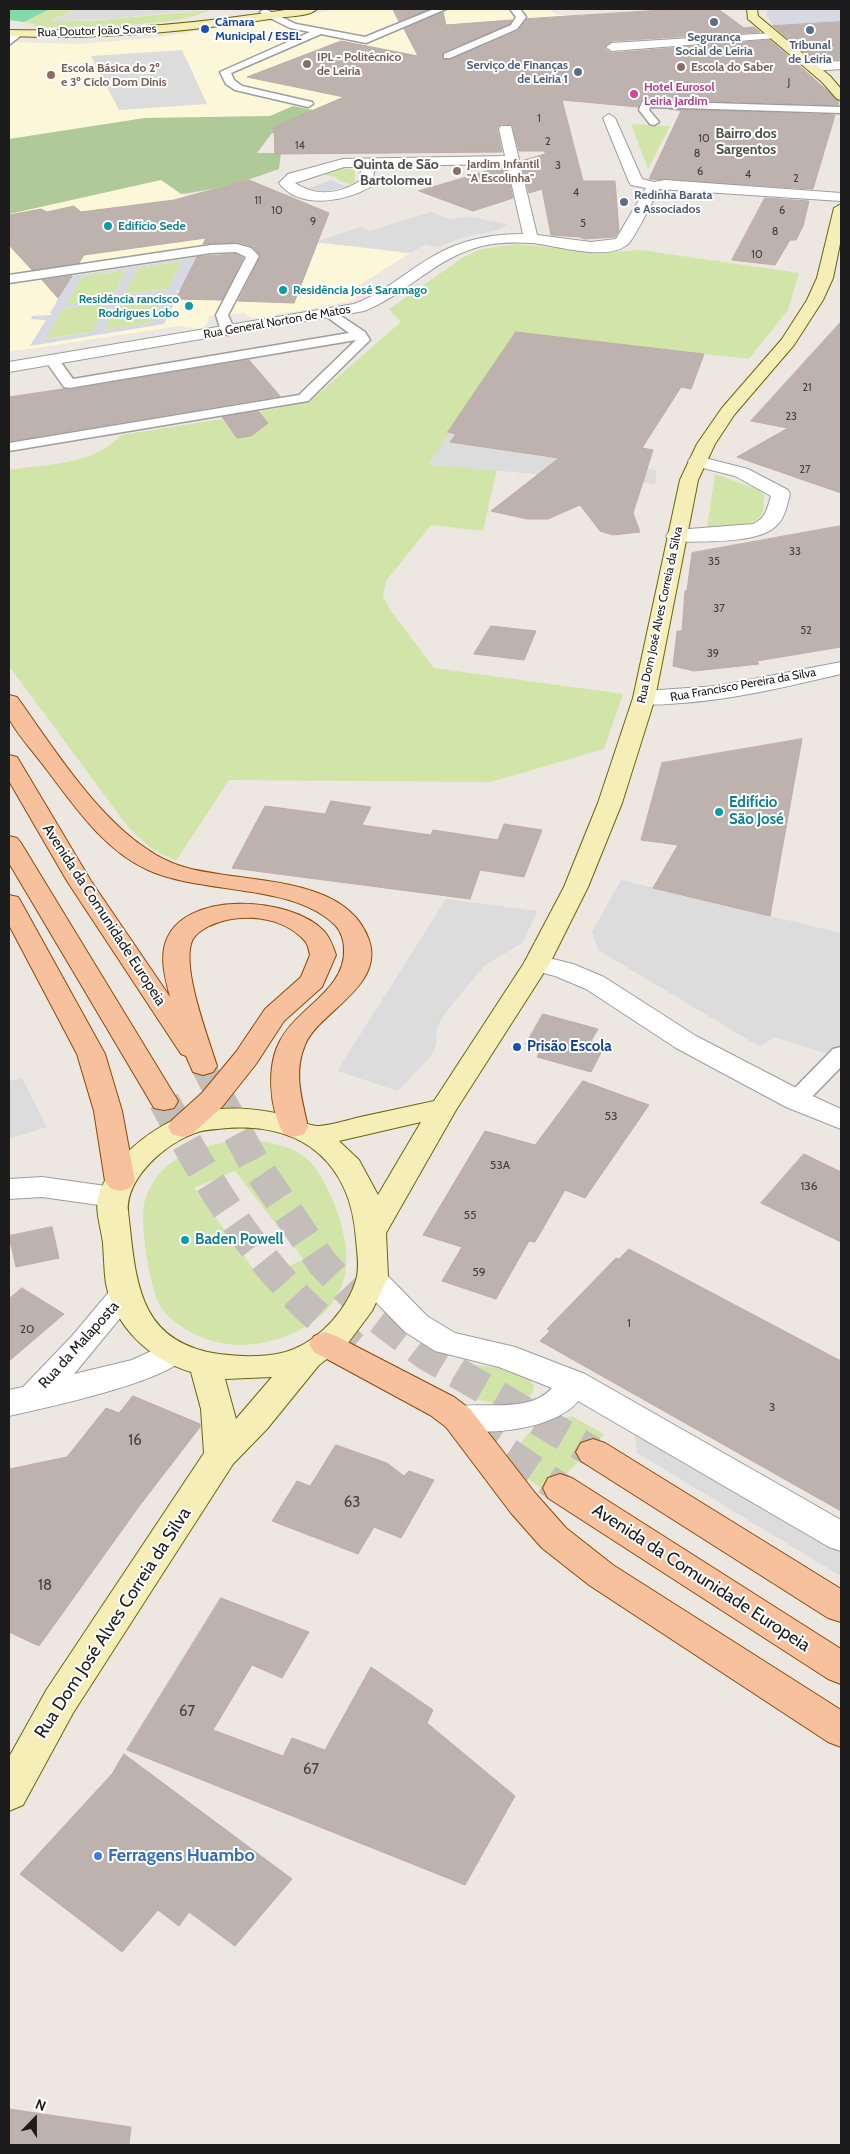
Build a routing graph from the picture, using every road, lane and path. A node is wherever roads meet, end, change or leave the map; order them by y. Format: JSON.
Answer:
{"nodes":[{"id":1,"x":230,"y":9,"type":"edge"},
{"id":2,"x":311,"y":9,"type":"edge"},
{"id":3,"x":441,"y":9,"type":"edge"},
{"id":4,"x":515,"y":9,"type":"edge"},
{"id":5,"x":274,"y":11,"type":"edge"},
{"id":6,"x":248,"y":13,"type":"junction"},
{"id":7,"x":752,"y":13,"type":"edge"},
{"id":8,"x":184,"y":25,"type":"junction"},
{"id":9,"x":320,"y":32,"type":"junction"},
{"id":10,"x":14,"y":33,"type":"edge"},
{"id":11,"x":772,"y":36,"type":"junction"},
{"id":12,"x":9,"y":42,"type":"edge"},
{"id":13,"x":612,"y":47,"type":"dead end"},
{"id":14,"x":448,"y":56,"type":"dead end"},
{"id":15,"x":841,"y":65,"type":"edge"},
{"id":16,"x":811,"y":66,"type":"junction"},
{"id":17,"x":841,"y":96,"type":"edge"},
{"id":18,"x":308,"y":104,"type":"dead end"},
{"id":19,"x":841,"y":110,"type":"edge"},
{"id":20,"x":817,"y":111,"type":"junction"},
{"id":21,"x":609,"y":118,"type":"dead end"},
{"id":22,"x":841,"y":118,"type":"edge"},
{"id":23,"x":654,"y":122,"type":"dead end"},
{"id":24,"x":506,"y":129,"type":"dead end"},
{"id":25,"x":513,"y":160,"type":"junction"},
{"id":26,"x":368,"y":163,"type":"junction"},
{"id":27,"x":654,"y":186,"type":"junction"},
{"id":28,"x":841,"y":198,"type":"edge"},
{"id":29,"x":841,"y":208,"type":"edge"},
{"id":30,"x":531,"y":239,"type":"junction"},
{"id":31,"x":9,"y":279,"type":"edge"},
{"id":32,"x":332,"y":314,"type":"junction"},
{"id":33,"x":228,"y":331,"type":"junction"},
{"id":34,"x":360,"y":334,"type":"junction"},
{"id":35,"x":52,"y":360,"type":"junction"},
{"id":36,"x":9,"y":367,"type":"edge"},
{"id":37,"x":9,"y":447,"type":"edge"},
{"id":38,"x":697,"y":461,"type":"junction"},
{"id":39,"x":676,"y":536,"type":"junction"},
{"id":40,"x":841,"y":668,"type":"edge"},
{"id":41,"x":644,"y":698,"type":"junction"},
{"id":42,"x":9,"y":702,"type":"edge"},
{"id":43,"x":9,"y":762,"type":"edge"},
{"id":44,"x":9,"y":843,"type":"edge"},
{"id":45,"x":9,"y":902,"type":"edge"},
{"id":46,"x":537,"y":963,"type":"junction"},
{"id":47,"x":841,"y":1054,"type":"edge"},
{"id":48,"x":833,"y":1076,"type":"edge"},
{"id":49,"x":796,"y":1100,"type":"junction"},
{"id":50,"x":164,"y":1101,"type":"tunnel mouth"},
{"id":51,"x":443,"y":1108,"type":"junction"},
{"id":52,"x":841,"y":1120,"type":"edge"},
{"id":53,"x":182,"y":1127,"type":"junction"},
{"id":54,"x":304,"y":1132,"type":"junction"},
{"id":55,"x":9,"y":1189,"type":"edge"},
{"id":56,"x":116,"y":1189,"type":"junction"},
{"id":57,"x":372,"y":1231,"type":"junction"},
{"id":58,"x":372,"y":1278,"type":"junction"},
{"id":59,"x":124,"y":1294,"type":"junction"},
{"id":60,"x":316,"y":1351,"type":"junction"},
{"id":61,"x":173,"y":1353,"type":"junction"},
{"id":62,"x":204,"y":1365,"type":"junction"},
{"id":63,"x":574,"y":1383,"type":"junction"},
{"id":64,"x":21,"y":1400,"type":"edge"},
{"id":65,"x":458,"y":1418,"type":"junction"},
{"id":66,"x":593,"y":1452,"type":"tunnel mouth"},
{"id":67,"x":221,"y":1455,"type":"junction"},
{"id":68,"x":560,"y":1488,"type":"tunnel mouth"},
{"id":69,"x":841,"y":1537,"type":"edge"},
{"id":70,"x":841,"y":1607,"type":"edge"},
{"id":71,"x":841,"y":1668,"type":"edge"},
{"id":72,"x":841,"y":1730,"type":"edge"},
{"id":73,"x":9,"y":1793,"type":"edge"}],
"edges":[{"from":1,"to":6,"type":"main road"},
{"from":1,"to":8,"type":"main road","name":"Rua Doutor João Soares"},
{"from":2,"to":5,"type":"main road","name":"Rua Doutor João Soares"},
{"from":3,"to":9,"type":"lane"},
{"from":4,"to":14,"type":"lane"},
{"from":5,"to":6,"type":"main road"},
{"from":5,"to":8,"type":"main road","name":"Rua Doutor João Soares"},
{"from":5,"to":9,"type":"lane"},
{"from":6,"to":8,"type":"main road","name":"Rua Doutor João Soares"},
{"from":7,"to":11,"type":"main road"},
{"from":8,"to":10,"type":"main road","name":"Rua Doutor João Soares"},
{"from":9,"to":18,"type":"lane"},
{"from":10,"to":12,"type":"lane"},
{"from":11,"to":13,"type":"street"},
{"from":11,"to":16,"type":"main road"},
{"from":15,"to":16,"type":"street"},
{"from":16,"to":17,"type":"main road"},
{"from":19,"to":20,"type":"lane"},
{"from":20,"to":22,"type":"lane"},
{"from":20,"to":23,"type":"lane"},
{"from":21,"to":27,"type":"street"},
{"from":24,"to":25,"type":"street"},
{"from":25,"to":26,"type":"street"},
{"from":25,"to":30,"type":"street"},
{"from":26,"to":26,"type":"street"},
{"from":27,"to":28,"type":"street"},
{"from":27,"to":30,"type":"street","name":"Rua General Norton de Matos"},
{"from":29,"to":38,"type":"main road","name":"Rua Dom José Alves Correia da Silva"},
{"from":30,"to":32,"type":"street","name":"Rua General Norton de Matos"},
{"from":31,"to":33,"type":"lane"},
{"from":32,"to":33,"type":"street","name":"Rua General Norton de Matos"},
{"from":32,"to":34,"type":"lane"},
{"from":33,"to":35,"type":"street","name":"Rua General Norton de Matos"},
{"from":34,"to":35,"type":"lane"},
{"from":34,"to":37,"type":"lane"},
{"from":35,"to":36,"type":"street","name":"Rua General Norton de Matos"},
{"from":38,"to":39,"type":"main road","name":"Rua Dom José Alves Correia da Silva"},
{"from":38,"to":39,"type":"street"},
{"from":39,"to":41,"type":"main road","name":"Rua Dom José Alves Correia da Silva"},
{"from":40,"to":41,"type":"street","name":"Rua Francisco Pereira da Silva"},
{"from":41,"to":46,"type":"main road","name":"Rua Dom José Alves Correia da Silva"},
{"from":42,"to":54,"type":"main road"},
{"from":43,"to":53,"type":"main road","name":"Avenida da Comunidade Europeia"},
{"from":44,"to":50,"type":"main road"},
{"from":45,"to":56,"type":"main road"},
{"from":46,"to":49,"type":"street"},
{"from":46,"to":51,"type":"main road","name":"Rua Dom José Alves Correia da Silva"},
{"from":47,"to":48,"type":"lane"},
{"from":48,"to":49,"type":"lane"},
{"from":49,"to":52,"type":"street"},
{"from":51,"to":54,"type":"main road"},
{"from":51,"to":57,"type":"main road","name":"Rua Dom José Alves Correia da Silva"},
{"from":53,"to":54,"type":"main road"},
{"from":53,"to":56,"type":"main road"},
{"from":54,"to":57,"type":"main road"},
{"from":55,"to":56,"type":"street"},
{"from":56,"to":59,"type":"main road"},
{"from":57,"to":58,"type":"main road"},
{"from":58,"to":60,"type":"main road","name":"Rua Dom José Alves Correia da Silva"},
{"from":58,"to":63,"type":"street"},
{"from":59,"to":61,"type":"main road"},
{"from":59,"to":64,"type":"street","name":"Rua da Malaposta"},
{"from":60,"to":62,"type":"main road"},
{"from":60,"to":65,"type":"main road"},
{"from":60,"to":67,"type":"main road","name":"Rua Dom José Alves Correia da Silva"},
{"from":61,"to":62,"type":"main road"},
{"from":61,"to":64,"type":"street","name":"Rua da Malaposta"},
{"from":62,"to":67,"type":"main road"},
{"from":63,"to":65,"type":"street"},
{"from":63,"to":69,"type":"street"},
{"from":65,"to":72,"type":"main road"},
{"from":66,"to":70,"type":"main road"},
{"from":67,"to":73,"type":"main road","name":"Rua Dom José Alves Correia da Silva"},
{"from":68,"to":71,"type":"main road","name":"Avenida da Comunidade Europeia"}]}
